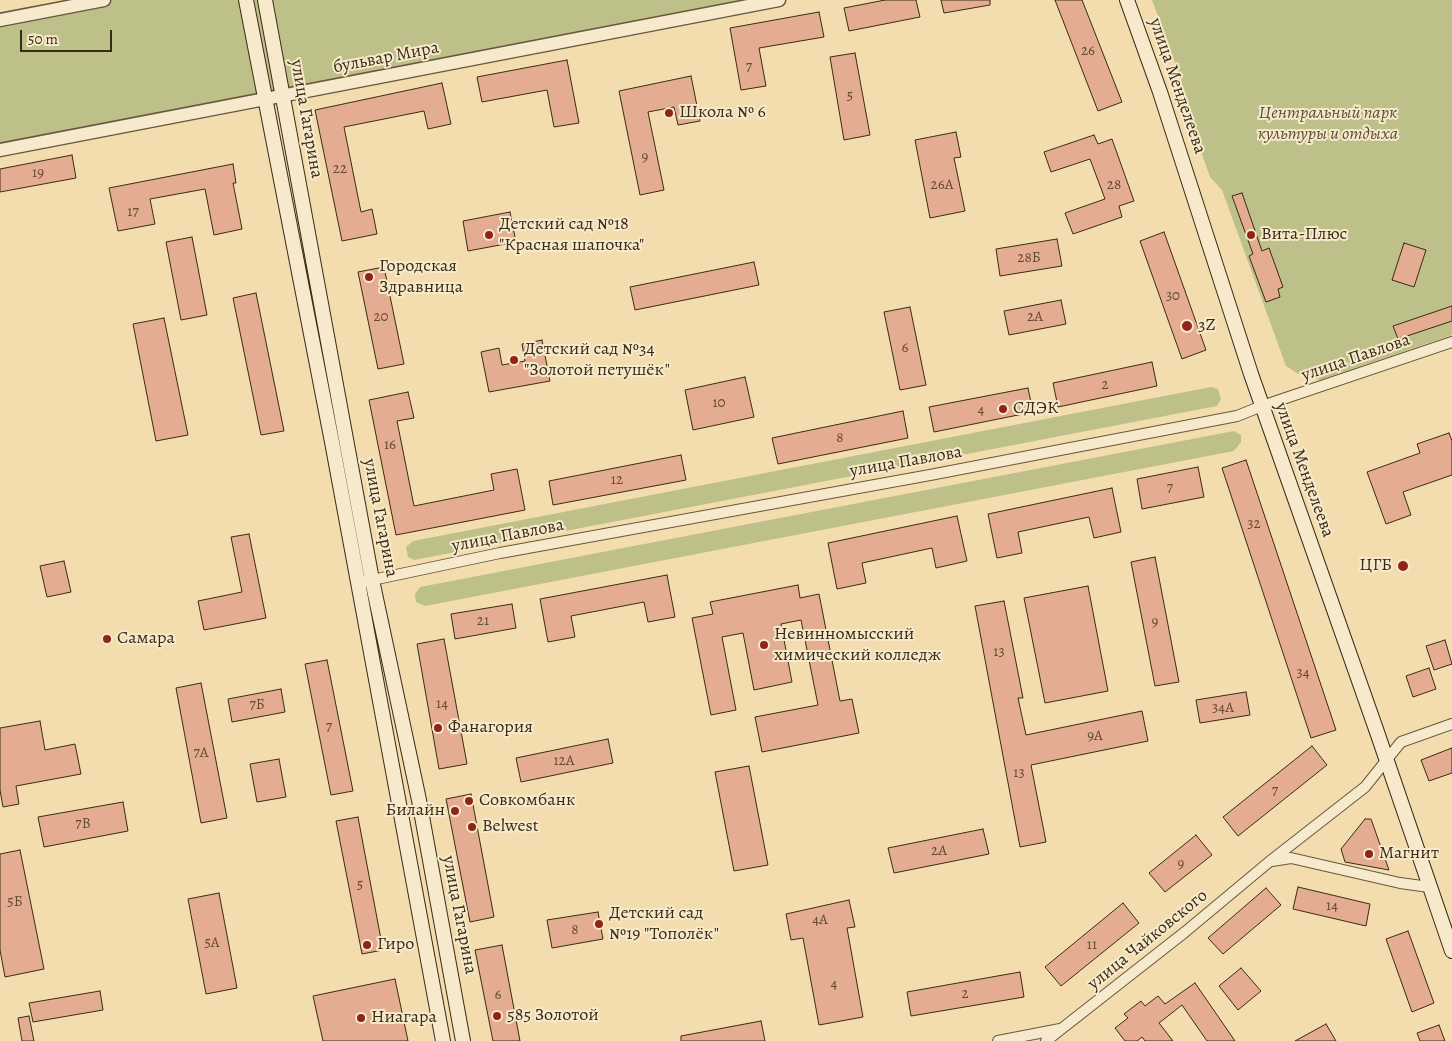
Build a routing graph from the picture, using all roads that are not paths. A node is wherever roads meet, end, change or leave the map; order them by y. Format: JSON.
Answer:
{"nodes":[{"id":1,"x":104,"y":0,"type":"edge"},
{"id":2,"x":246,"y":0,"type":"edge"},
{"id":3,"x":264,"y":0,"type":"edge"},
{"id":4,"x":779,"y":0,"type":"edge"},
{"id":5,"x":1127,"y":0,"type":"edge"},
{"id":6,"x":0,"y":20,"type":"edge"},
{"id":7,"x":282,"y":96,"type":"junction"},
{"id":8,"x":266,"y":99,"type":"junction"},
{"id":9,"x":0,"y":150,"type":"edge"},
{"id":10,"x":1452,"y":342,"type":"edge"},
{"id":11,"x":1262,"y":406,"type":"junction"},
{"id":12,"x":365,"y":581,"type":"junction"},
{"id":13,"x":1452,"y":724,"type":"edge"},
{"id":14,"x":1386,"y":760,"type":"junction"},
{"id":15,"x":1269,"y":862,"type":"junction"},
{"id":16,"x":1429,"y":887,"type":"junction"},
{"id":17,"x":1452,"y":951,"type":"edge"},
{"id":18,"x":1061,"y":1029,"type":"junction"},
{"id":19,"x":443,"y":1041,"type":"edge"},
{"id":20,"x":463,"y":1041,"type":"edge"},
{"id":21,"x":998,"y":1041,"type":"edge"},
{"id":22,"x":1046,"y":1041,"type":"edge"}],
"edges":[{"from":1,"to":6,"type":"street"},
{"from":2,"to":8,"type":"main road","name":"улица Гагарина"},
{"from":3,"to":7,"type":"main road","name":"улица Гагарина"},
{"from":4,"to":7,"type":"street","name":"бульвар Мира"},
{"from":5,"to":11,"type":"main road","name":"улица Менделеева"},
{"from":7,"to":8,"type":"street","name":"бульвар Мира"},
{"from":7,"to":12,"type":"main road","name":"улица Гагарина"},
{"from":8,"to":9,"type":"street","name":"бульвар Мира"},
{"from":8,"to":12,"type":"main road","name":"улица Гагарина"},
{"from":10,"to":11,"type":"street","name":"улица Павлова"},
{"from":11,"to":12,"type":"street","name":"улица Павлова"},
{"from":11,"to":14,"type":"main road","name":"улица Менделеева"},
{"from":12,"to":19,"type":"main road","name":"улица Гагарина"},
{"from":12,"to":20,"type":"main road","name":"улица Гагарина"},
{"from":13,"to":14,"type":"street","name":"улица Чайковского"},
{"from":14,"to":15,"type":"street","name":"улица Чайковского"},
{"from":14,"to":16,"type":"main road","name":"улица Менделеева"},
{"from":15,"to":16,"type":"street"},
{"from":15,"to":18,"type":"street","name":"улица Чайковского"},
{"from":16,"to":17,"type":"main road","name":"улица Менделеева"},
{"from":18,"to":21,"type":"street"},
{"from":18,"to":22,"type":"street","name":"улица Чайковского"}]}
